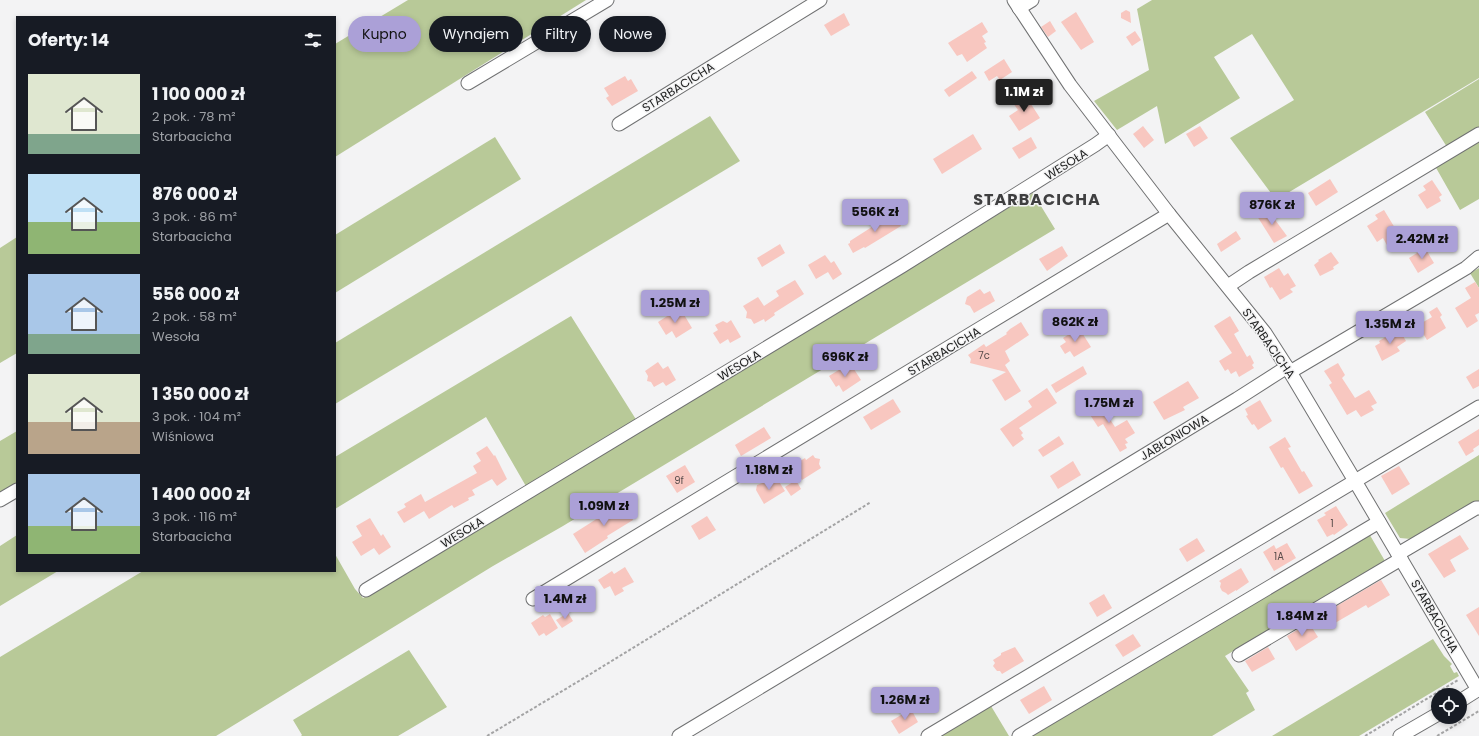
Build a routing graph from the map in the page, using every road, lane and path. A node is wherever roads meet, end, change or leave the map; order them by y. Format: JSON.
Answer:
{"nodes":[{"id":1,"x":607,"y":0,"type":"edge"},
{"id":2,"x":820,"y":0,"type":"edge"},
{"id":3,"x":1032,"y":0,"type":"edge"},
{"id":4,"x":1017,"y":4,"type":"edge"},
{"id":5,"x":468,"y":83,"type":"dead end"},
{"id":6,"x":619,"y":124,"type":"dead end"},
{"id":7,"x":1479,"y":134,"type":"edge"},
{"id":8,"x":1109,"y":135,"type":"junction"},
{"id":9,"x":1392,"y":177,"type":"dead end"},
{"id":10,"x":1169,"y":214,"type":"junction"},
{"id":11,"x":1479,"y":257,"type":"edge"},
{"id":12,"x":1225,"y":283,"type":"junction"},
{"id":13,"x":1288,"y":370,"type":"junction"},
{"id":14,"x":1479,"y":407,"type":"edge"},
{"id":15,"x":1355,"y":481,"type":"junction"},
{"id":16,"x":16,"y":491,"type":"edge"},
{"id":17,"x":0,"y":500,"type":"edge"},
{"id":18,"x":871,"y":502,"type":"dead end"},
{"id":19,"x":1479,"y":508,"type":"edge"},
{"id":20,"x":1379,"y":522,"type":"junction"},
{"id":21,"x":1400,"y":556,"type":"junction"},
{"id":22,"x":366,"y":590,"type":"dead end"},
{"id":23,"x":534,"y":599,"type":"dead end"},
{"id":24,"x":1239,"y":655,"type":"dead end"},
{"id":25,"x":1469,"y":674,"type":"junction"},
{"id":26,"x":1445,"y":688,"type":"edge"},
{"id":27,"x":1478,"y":690,"type":"edge"},
{"id":28,"x":1431,"y":696,"type":"edge"},
{"id":29,"x":1467,"y":696,"type":"edge"},
{"id":30,"x":1479,"y":711,"type":"edge"},
{"id":31,"x":1431,"y":718,"type":"edge"},
{"id":32,"x":1467,"y":718,"type":"edge"},
{"id":33,"x":1457,"y":724,"type":"edge"},
{"id":34,"x":487,"y":736,"type":"edge"},
{"id":35,"x":679,"y":736,"type":"edge"},
{"id":36,"x":928,"y":736,"type":"edge"},
{"id":37,"x":1019,"y":736,"type":"edge"},
{"id":38,"x":1365,"y":736,"type":"edge"},
{"id":39,"x":1400,"y":736,"type":"edge"},
{"id":40,"x":1437,"y":736,"type":"edge"}],
"edges":[{"from":1,"to":5,"type":"street"},
{"from":2,"to":6,"type":"street","name":"STARBACICHA"},
{"from":3,"to":4,"type":"street"},
{"from":4,"to":8,"type":"street","name":"STARBACICHA"},
{"from":7,"to":12,"type":"street"},
{"from":8,"to":10,"type":"street","name":"STARBACICHA"},
{"from":8,"to":22,"type":"street","name":"WESOŁA"},
{"from":9,"to":12,"type":"street"},
{"from":10,"to":12,"type":"street","name":"STARBACICHA"},
{"from":10,"to":23,"type":"street","name":"STARBACICHA"},
{"from":11,"to":13,"type":"street","name":"JABŁONIOWA"},
{"from":12,"to":13,"type":"street","name":"STARBACICHA"},
{"from":13,"to":15,"type":"street","name":"STARBACICHA"},
{"from":13,"to":35,"type":"street","name":"JABŁONIOWA"},
{"from":14,"to":15,"type":"street"},
{"from":15,"to":20,"type":"street","name":"STARBACICHA"},
{"from":15,"to":36,"type":"street"},
{"from":16,"to":17,"type":"street"},
{"from":18,"to":34,"type":"path"},
{"from":19,"to":21,"type":"street"},
{"from":20,"to":21,"type":"street","name":"STARBACICHA"},
{"from":20,"to":37,"type":"street"},
{"from":21,"to":24,"type":"street"},
{"from":21,"to":25,"type":"street","name":"STARBACICHA"},
{"from":25,"to":26,"type":"path"},
{"from":25,"to":27,"type":"street","name":"STARBACICHA"},
{"from":27,"to":29,"type":"street"},
{"from":28,"to":38,"type":"path"},
{"from":30,"to":32,"type":"path"},
{"from":31,"to":39,"type":"street"},
{"from":33,"to":40,"type":"path"}]}
